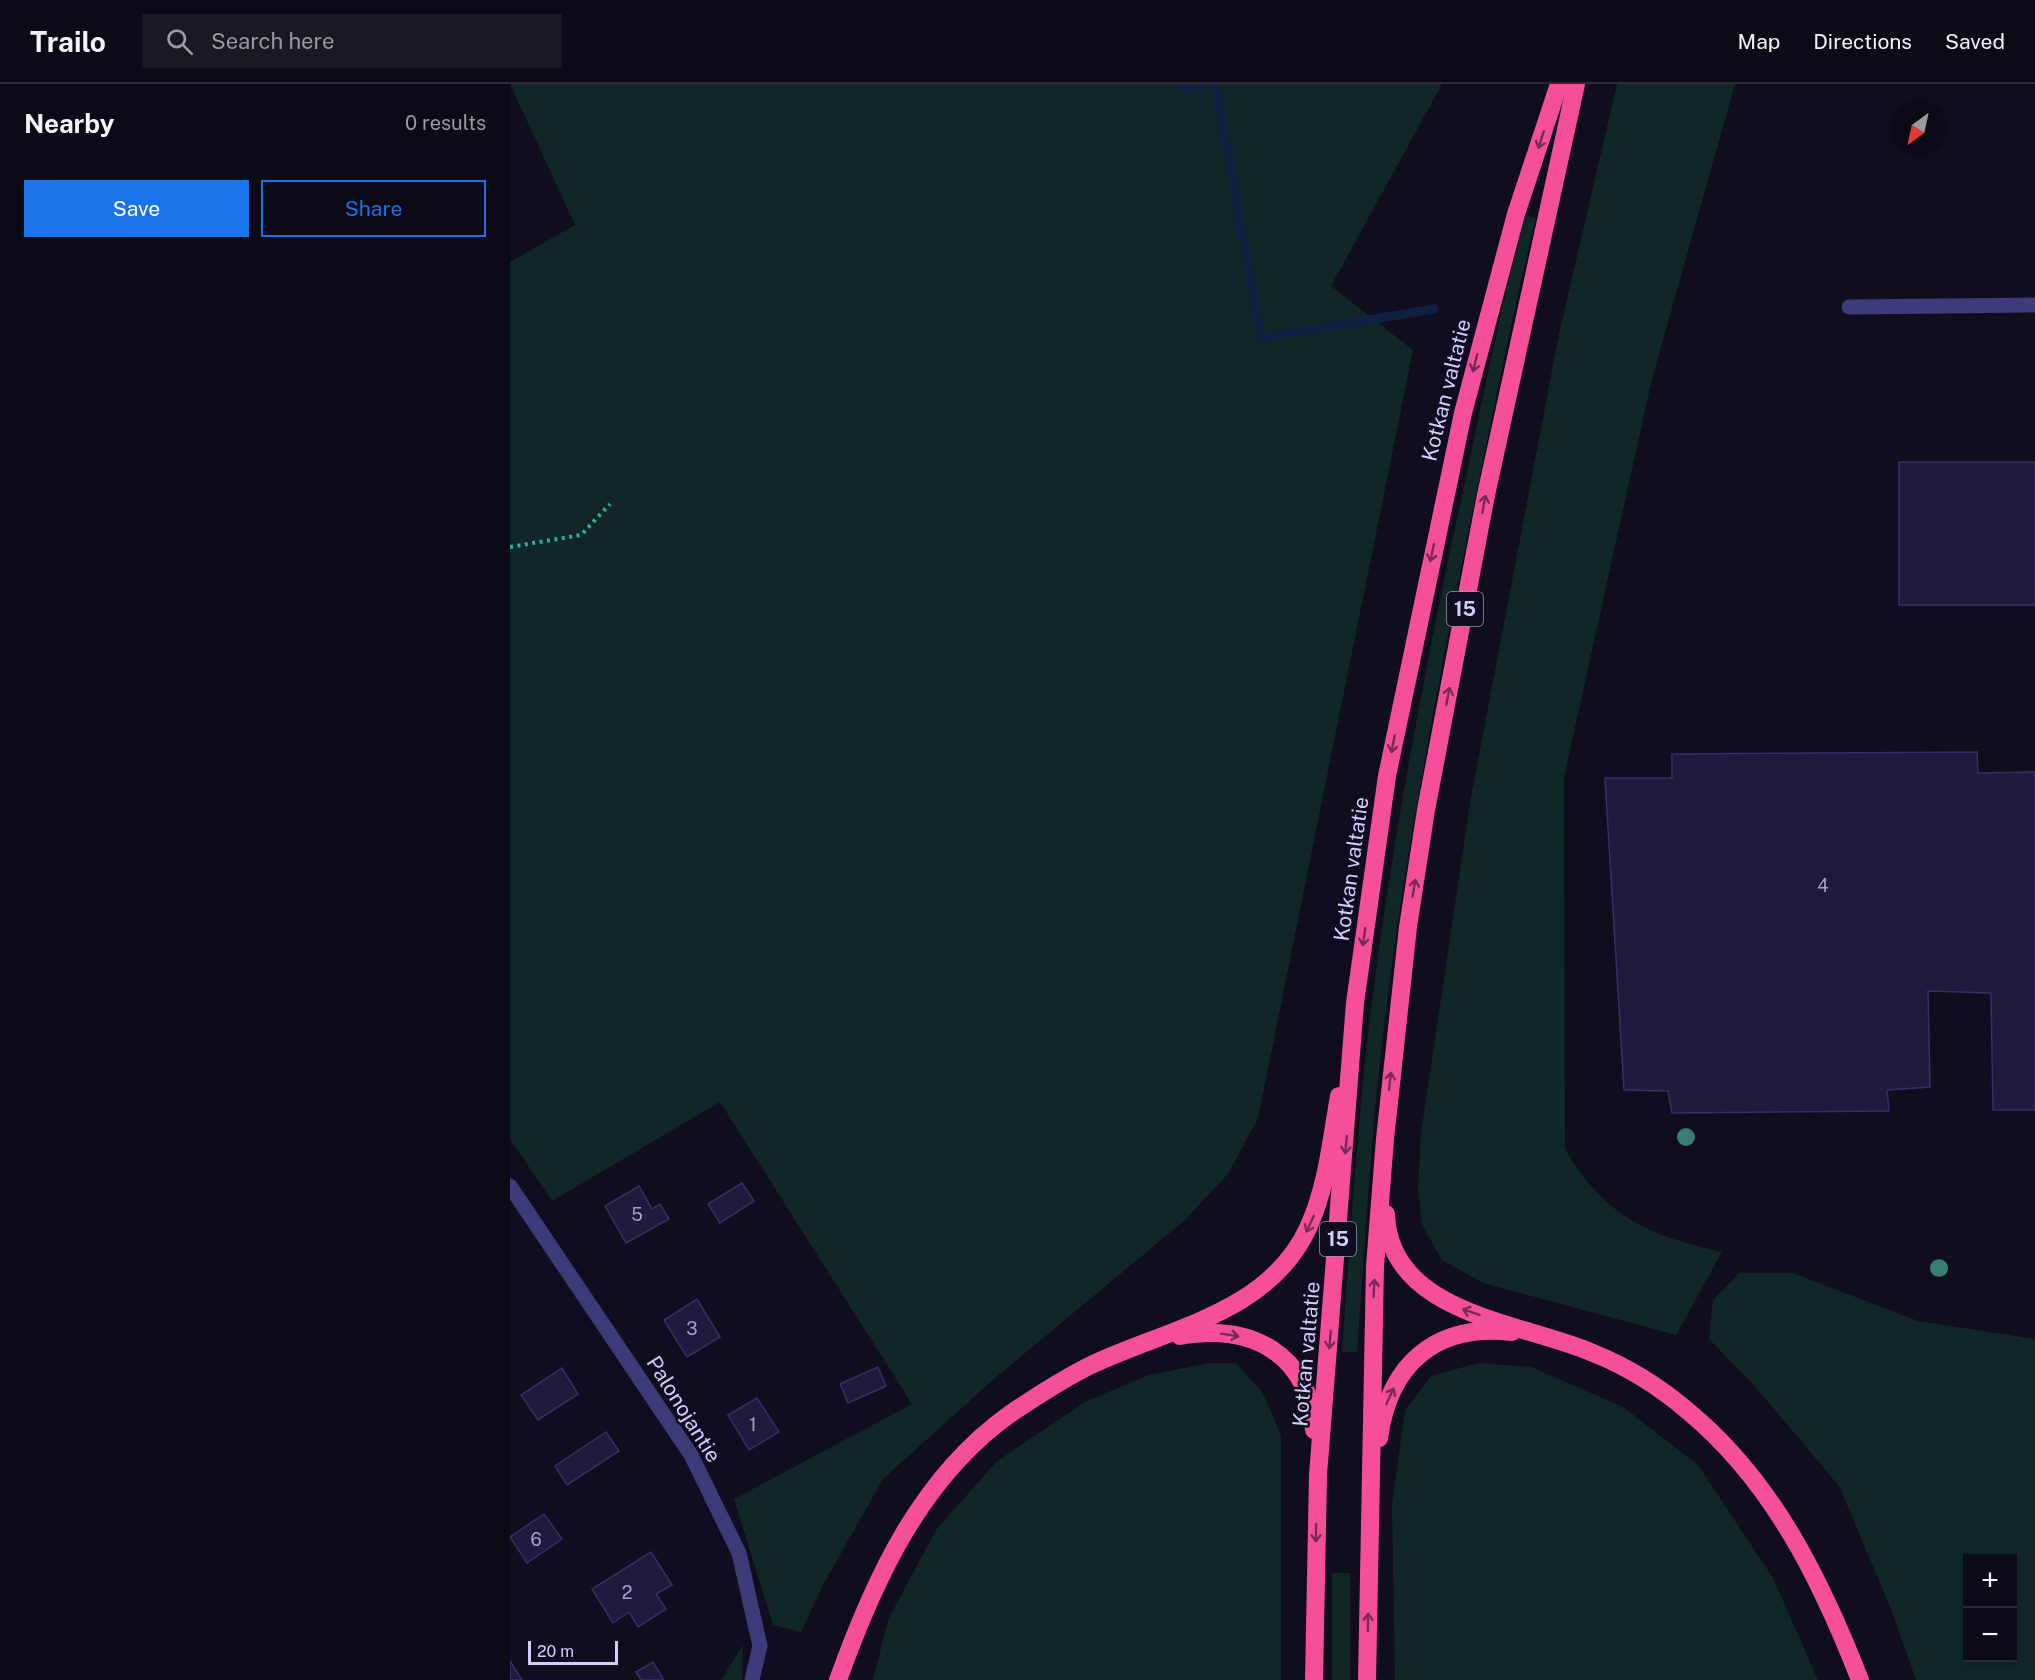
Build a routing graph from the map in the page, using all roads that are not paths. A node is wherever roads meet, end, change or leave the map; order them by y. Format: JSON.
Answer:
{"nodes":[{"id":1,"x":1559,"y":84,"type":"edge"},
{"id":2,"x":1576,"y":84,"type":"edge"},
{"id":3,"x":2035,"y":305,"type":"edge"},
{"id":4,"x":1849,"y":307,"type":"dead end"},
{"id":5,"x":1355,"y":1003,"type":"junction"},
{"id":6,"x":1385,"y":1139,"type":"junction"},
{"id":7,"x":510,"y":1186,"type":"edge"},
{"id":8,"x":1547,"y":1336,"type":"junction"},
{"id":9,"x":1152,"y":1341,"type":"junction"},
{"id":10,"x":1318,"y":1475,"type":"junction"},
{"id":11,"x":1371,"y":1494,"type":"junction"},
{"id":12,"x":752,"y":1680,"type":"edge"},
{"id":13,"x":839,"y":1680,"type":"edge"},
{"id":14,"x":1314,"y":1680,"type":"edge"},
{"id":15,"x":1367,"y":1680,"type":"edge"},
{"id":16,"x":1860,"y":1680,"type":"edge"}],
"edges":[{"from":1,"to":5,"type":"highway","name":"Kotkan valtatie","number":"15","one_way":true},
{"from":6,"to":2,"type":"highway","number":"15","one_way":true},
{"from":3,"to":4,"type":"street"},
{"from":5,"to":9,"type":"highway","one_way":true},
{"from":5,"to":10,"type":"highway","name":"Kotkan valtatie","number":"15","one_way":true},
{"from":8,"to":6,"type":"highway","one_way":true},
{"from":11,"to":6,"type":"highway","number":"15","one_way":true},
{"from":7,"to":12,"type":"street","name":"Palonojantie"},
{"from":11,"to":8,"type":"highway","one_way":true},
{"from":8,"to":16,"type":"highway"},
{"from":9,"to":10,"type":"highway","one_way":true},
{"from":9,"to":13,"type":"highway"},
{"from":10,"to":14,"type":"highway","name":"Kotkan valtatie","number":"15","one_way":true},
{"from":15,"to":11,"type":"highway","number":"15","one_way":true}]}
